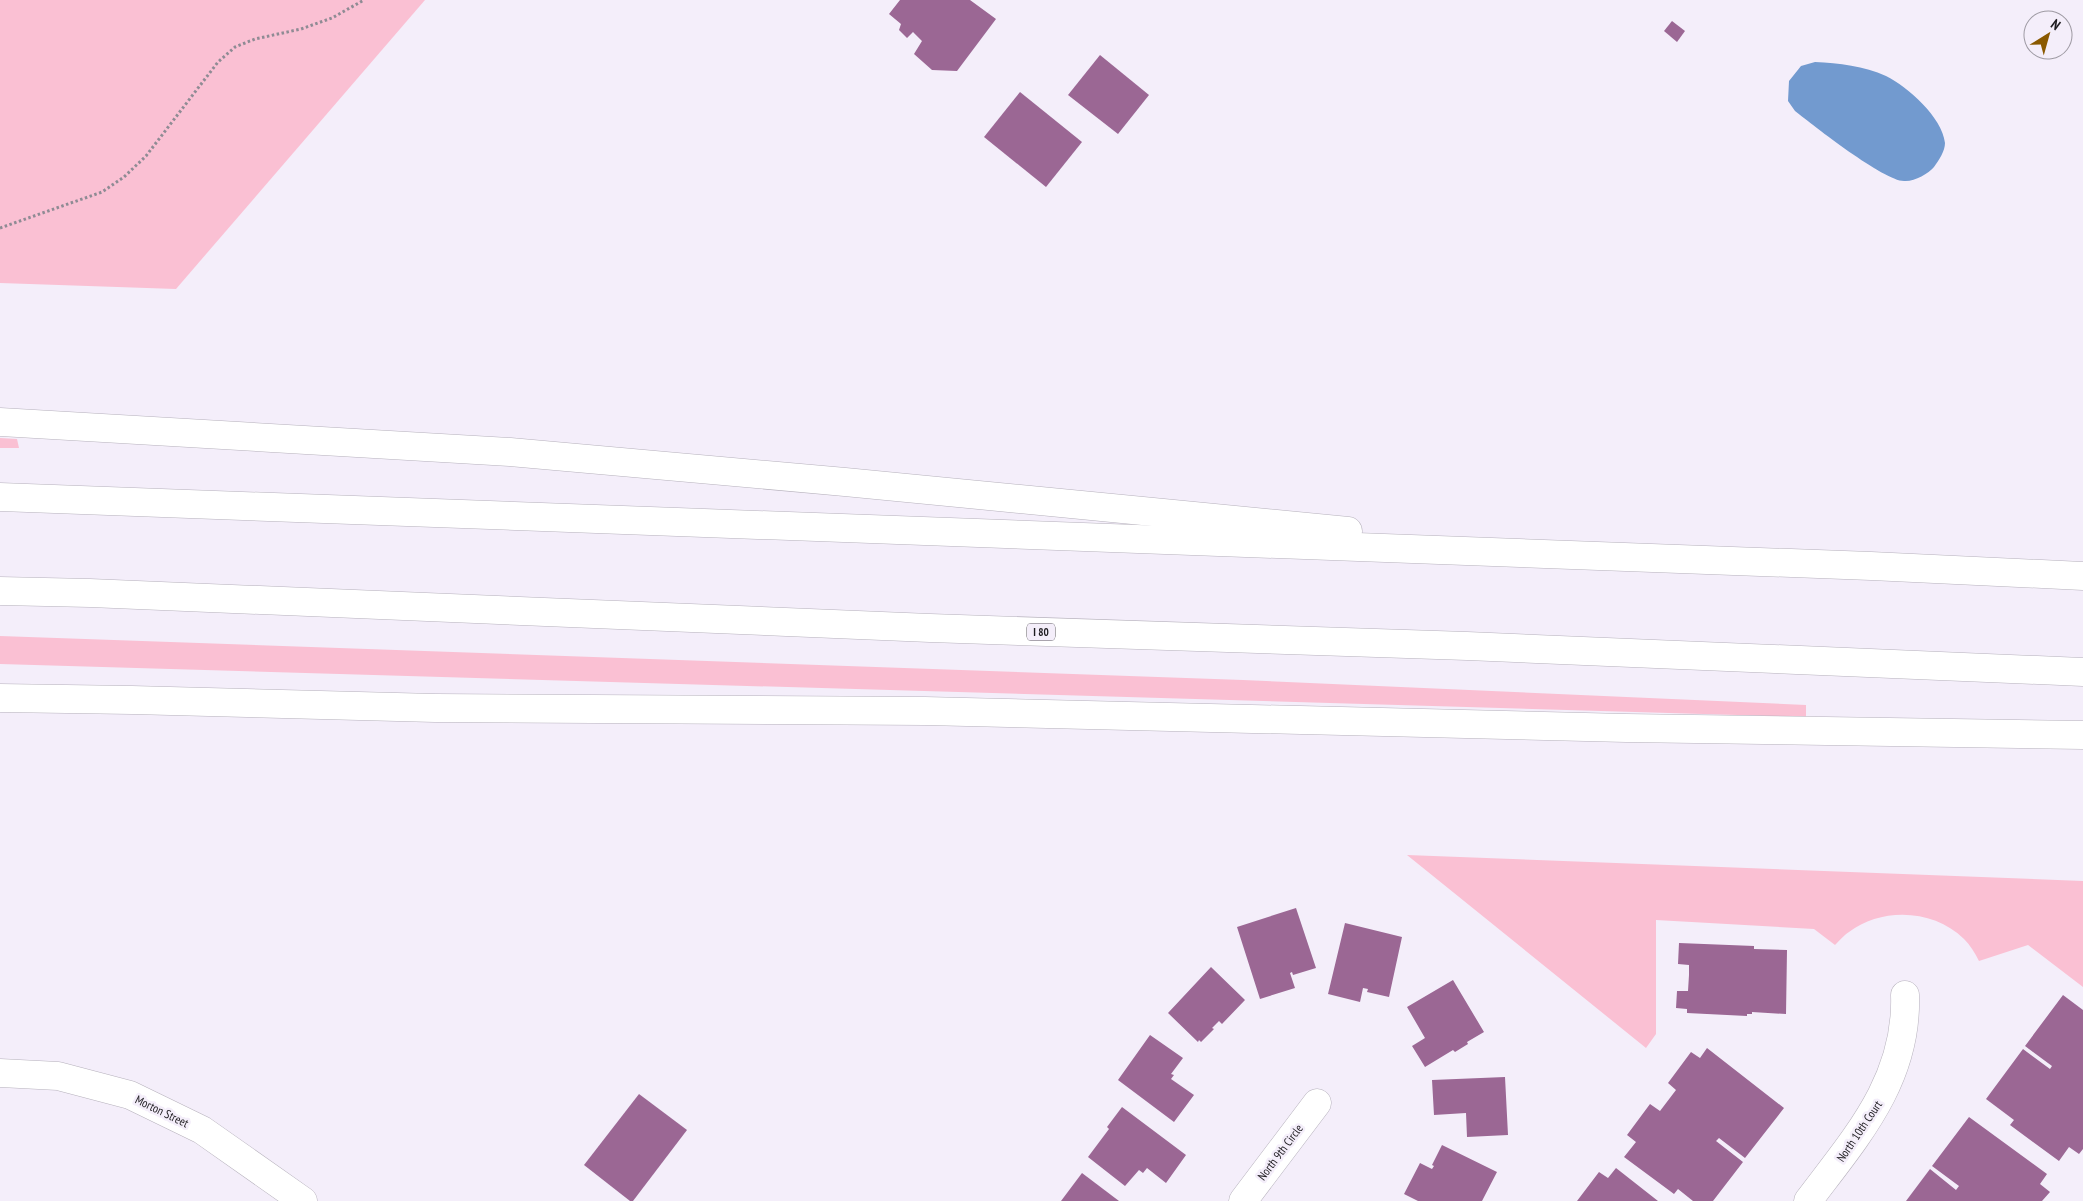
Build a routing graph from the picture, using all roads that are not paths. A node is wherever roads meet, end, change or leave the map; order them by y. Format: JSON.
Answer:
{"nodes":[{"id":1,"x":0,"y":422,"type":"edge"},
{"id":2,"x":0,"y":497,"type":"edge"},
{"id":3,"x":1628,"y":559,"type":"junction"},
{"id":4,"x":2083,"y":576,"type":"edge"},
{"id":5,"x":0,"y":591,"type":"edge"},
{"id":6,"x":2083,"y":672,"type":"edge"},
{"id":7,"x":0,"y":698,"type":"edge"},
{"id":8,"x":2083,"y":736,"type":"edge"},
{"id":9,"x":1906,"y":995,"type":"dead end"},
{"id":10,"x":0,"y":1073,"type":"edge"},
{"id":11,"x":1317,"y":1103,"type":"dead end"},
{"id":12,"x":304,"y":1201,"type":"edge"},
{"id":13,"x":1243,"y":1201,"type":"edge"},
{"id":14,"x":1808,"y":1201,"type":"edge"}],
"edges":[{"from":1,"to":3,"type":"main road"},
{"from":2,"to":3,"type":"main road"},
{"from":3,"to":4,"type":"main road"},
{"from":5,"to":6,"type":"main road","number":"I 80"},
{"from":7,"to":8,"type":"main road"},
{"from":9,"to":14,"type":"main road","name":"North 10th Court"},
{"from":10,"to":12,"type":"main road","name":"Morton Street"},
{"from":11,"to":13,"type":"main road","name":"North 9th Circle"}]}
